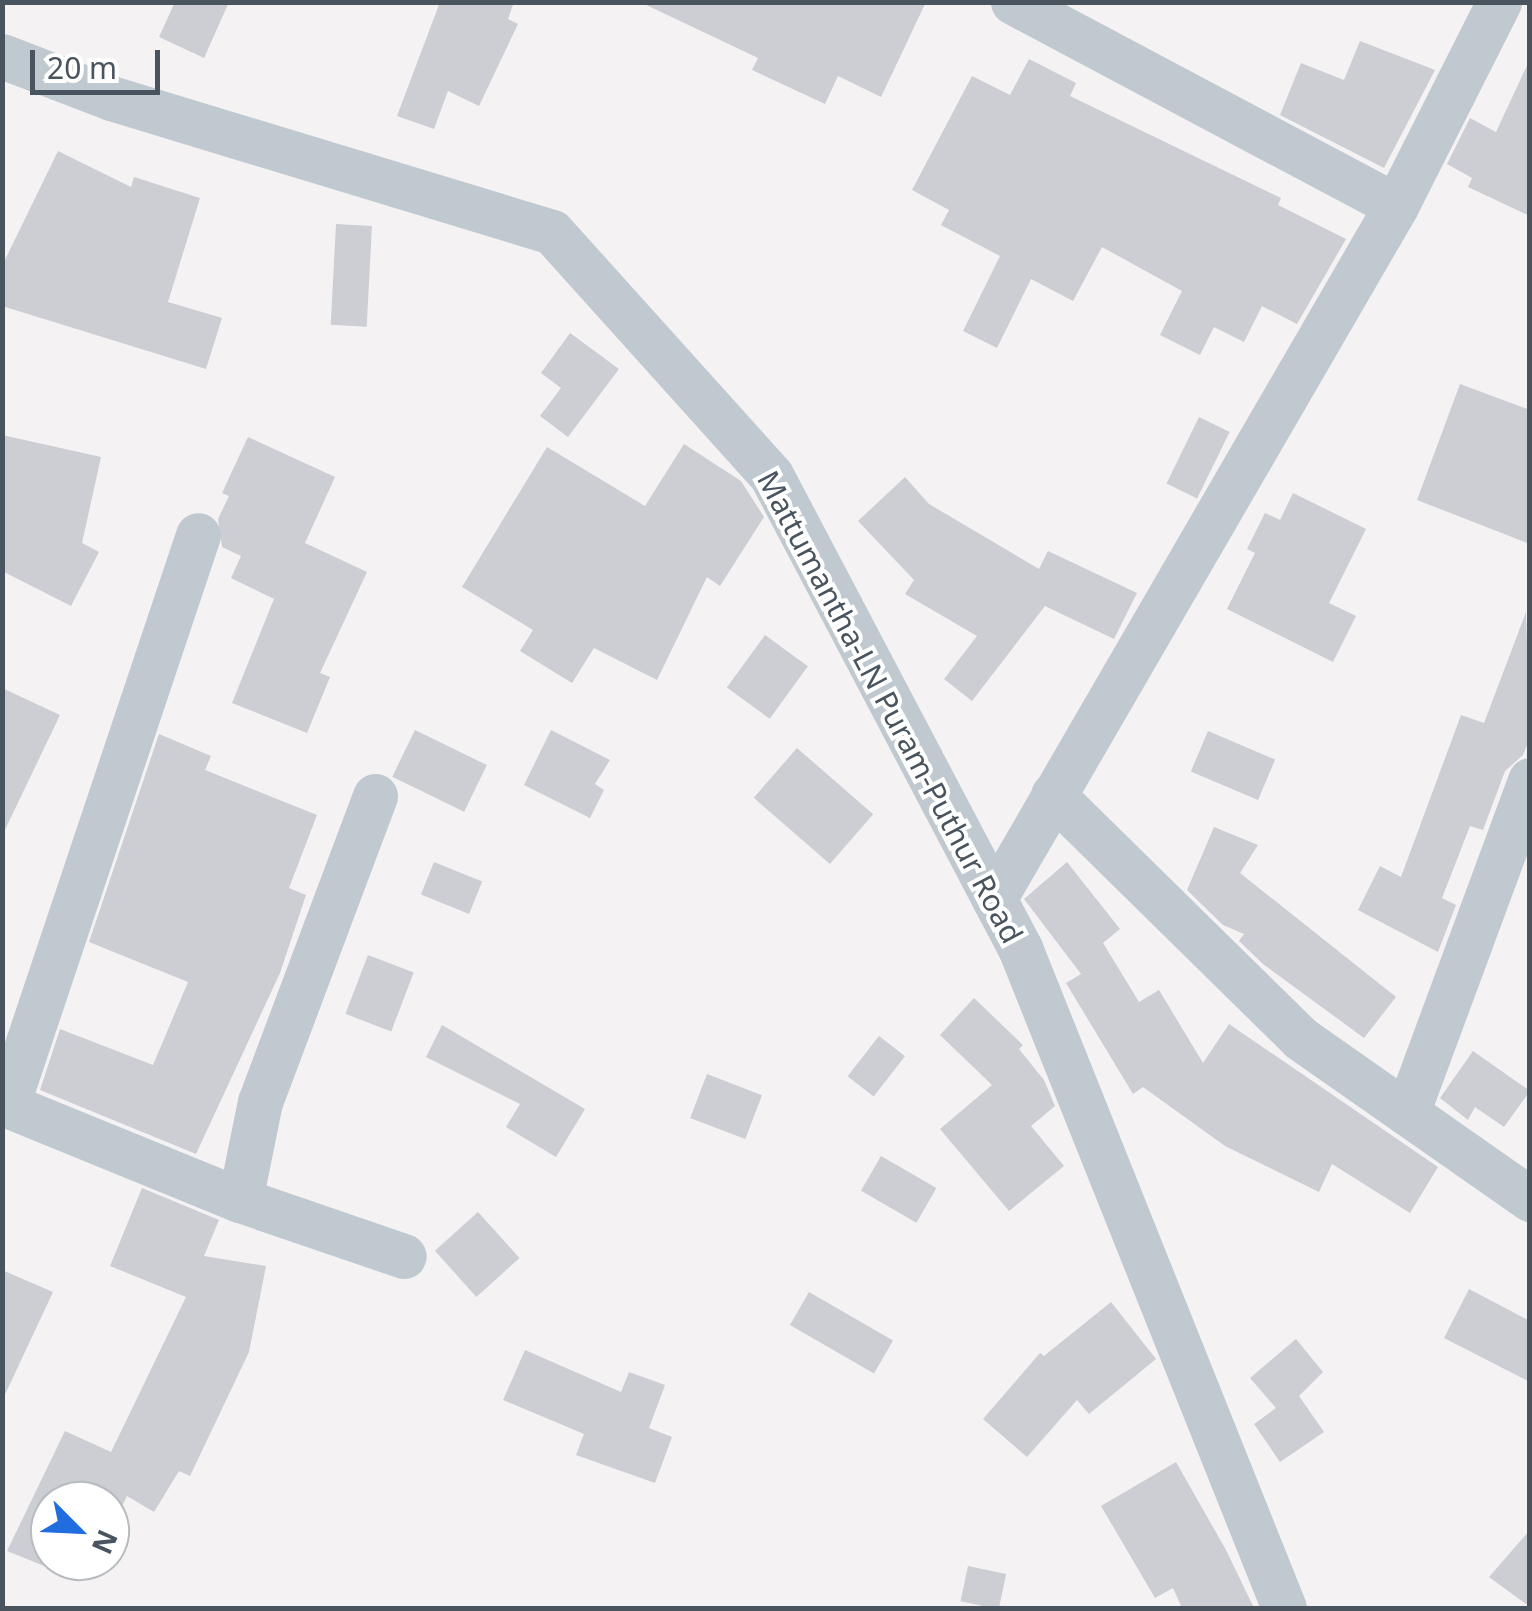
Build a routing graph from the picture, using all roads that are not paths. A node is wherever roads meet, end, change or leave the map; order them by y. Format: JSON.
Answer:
{"nodes":[{"id":1,"x":1013,"y":2,"type":"edge"},
{"id":2,"x":1500,"y":2,"type":"edge"},
{"id":3,"x":2,"y":56,"type":"edge"},
{"id":4,"x":1396,"y":206,"type":"junction"},
{"id":5,"x":198,"y":534,"type":"dead end"},
{"id":6,"x":1530,"y":780,"type":"edge"},
{"id":7,"x":1052,"y":795,"type":"junction"},
{"id":8,"x":374,"y":796,"type":"dead end"},
{"id":9,"x":994,"y":899,"type":"junction"},
{"id":10,"x":5,"y":1104,"type":"edge"},
{"id":11,"x":1407,"y":1112,"type":"junction"},
{"id":12,"x":1530,"y":1199,"type":"edge"},
{"id":13,"x":240,"y":1200,"type":"junction"},
{"id":14,"x":404,"y":1256,"type":"dead end"},
{"id":15,"x":1284,"y":1608,"type":"edge"}],
"edges":[{"from":1,"to":4,"type":"street"},
{"from":2,"to":4,"type":"street"},
{"from":3,"to":9,"type":"street","name":"Mattumantha-LN Puram-Puthur Road"},
{"from":4,"to":7,"type":"street"},
{"from":5,"to":10,"type":"street"},
{"from":6,"to":11,"type":"street"},
{"from":7,"to":9,"type":"street"},
{"from":7,"to":11,"type":"street"},
{"from":8,"to":13,"type":"street"},
{"from":9,"to":15,"type":"street","name":"Mattumantha-LN Puram-Puthur Road"},
{"from":10,"to":13,"type":"street"},
{"from":11,"to":12,"type":"street"},
{"from":13,"to":14,"type":"street"}]}
